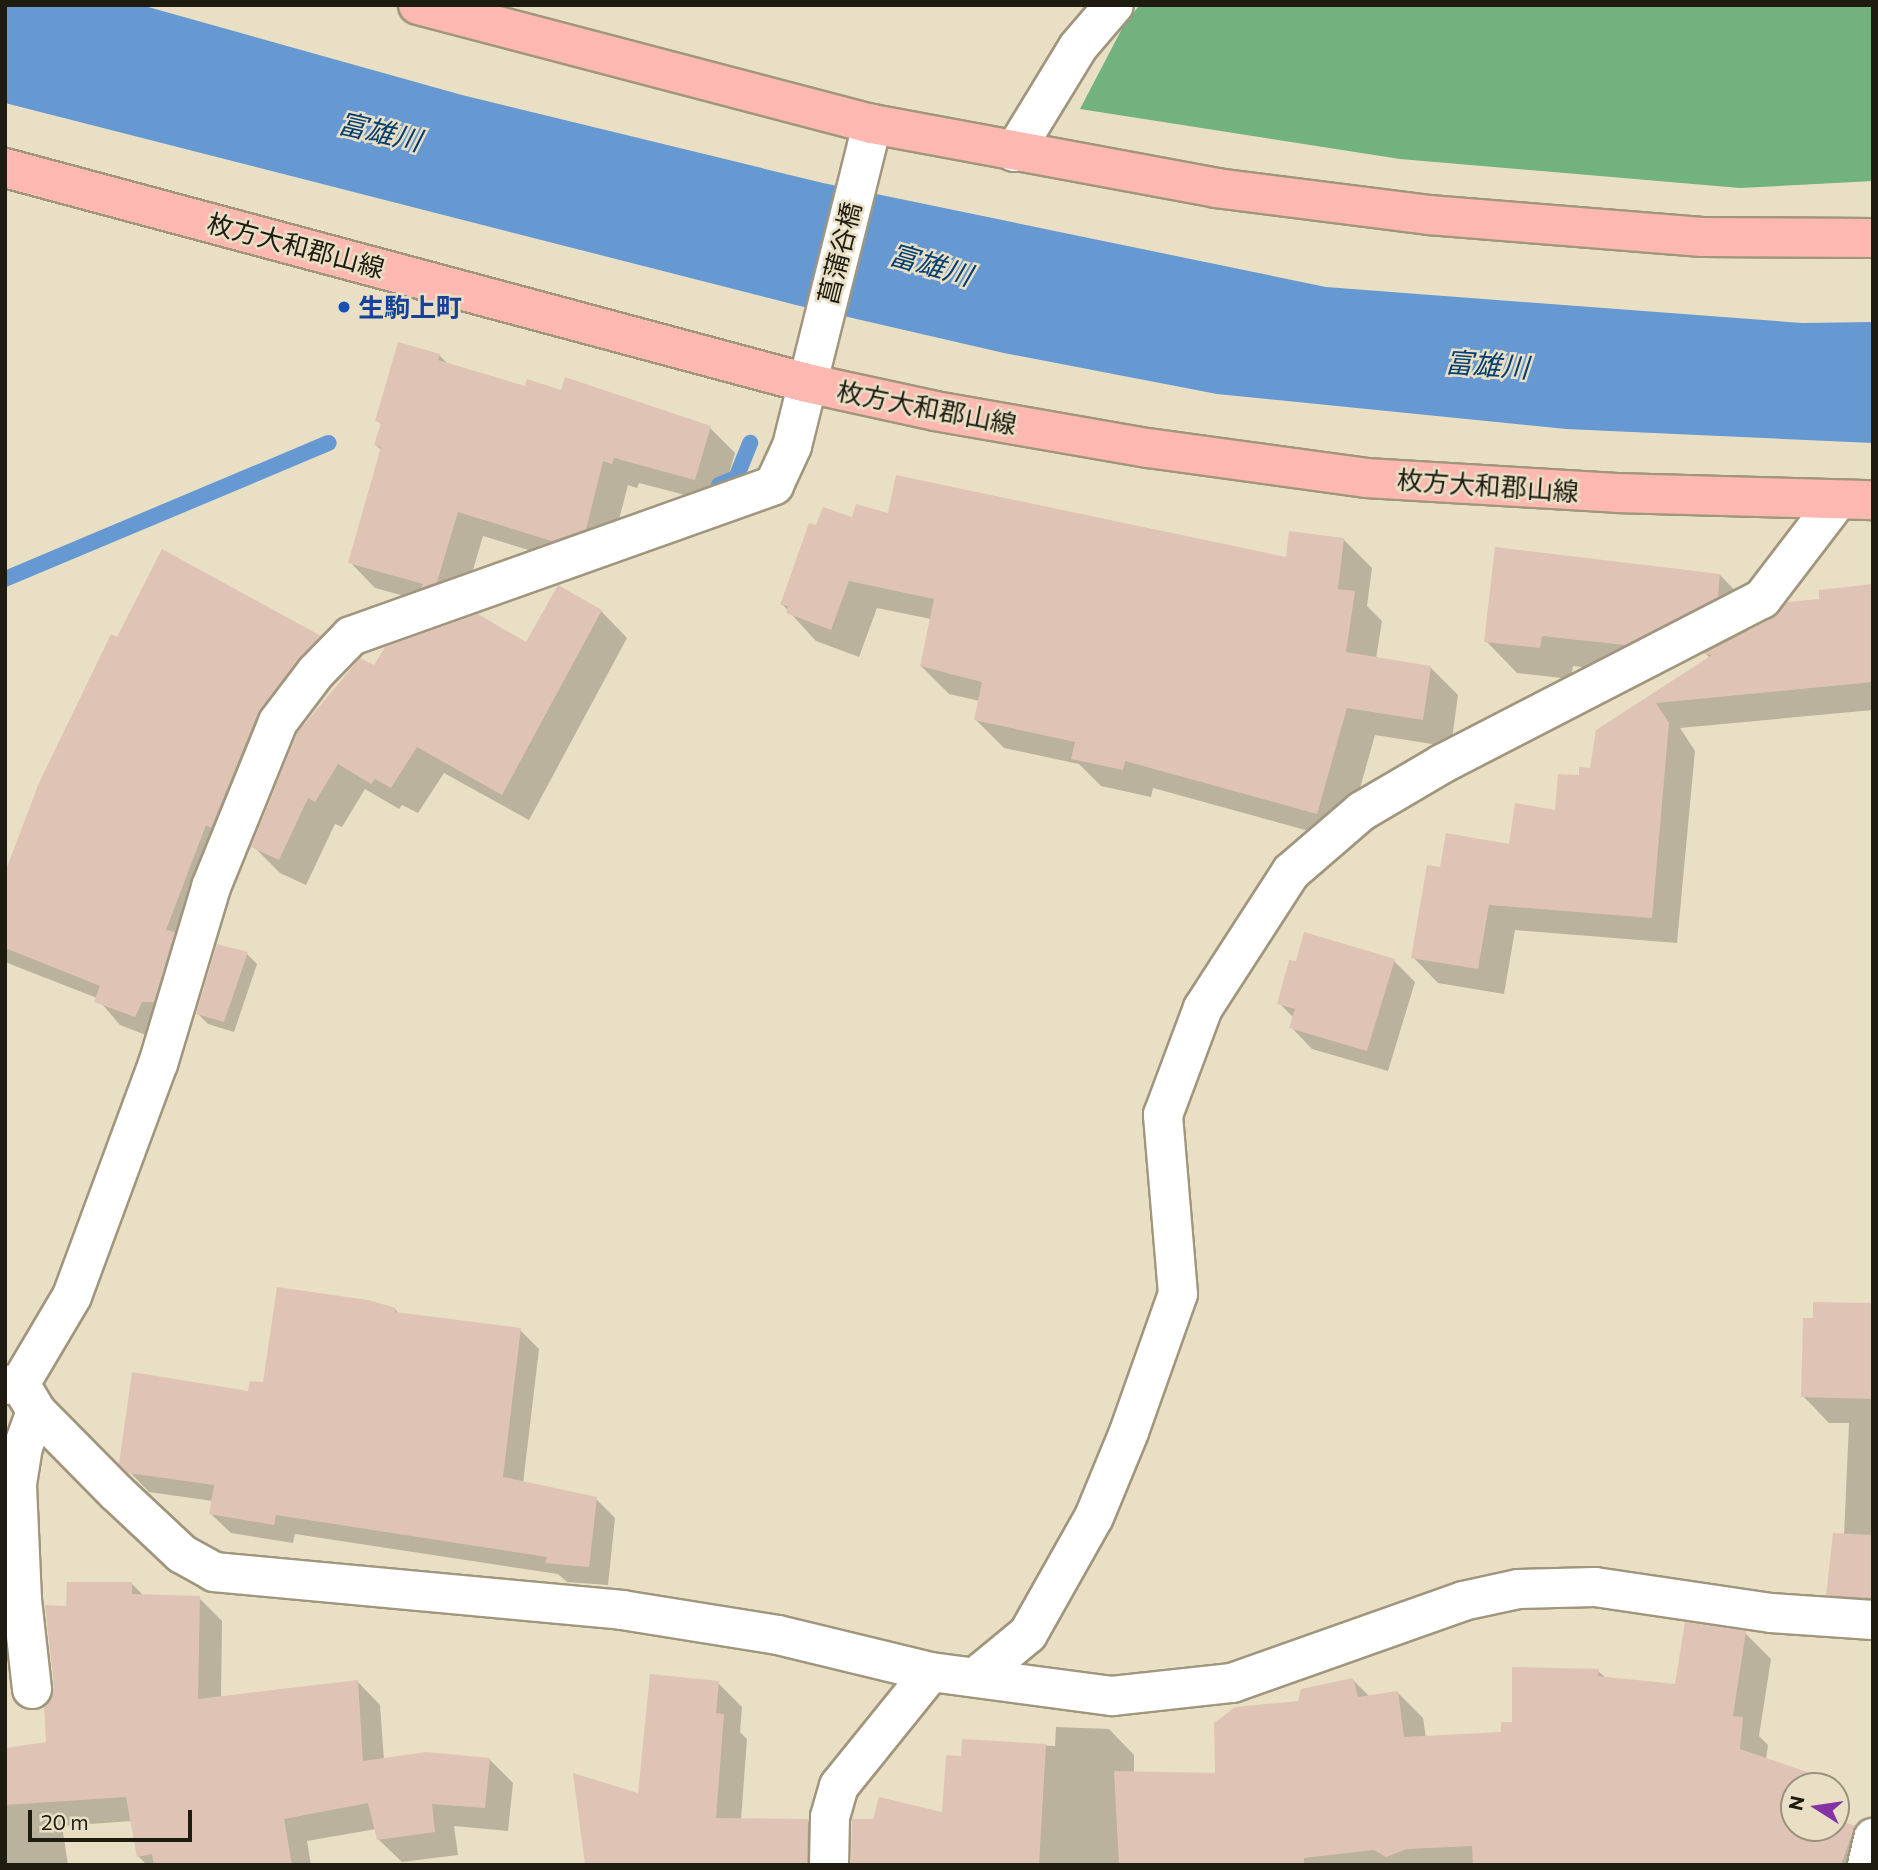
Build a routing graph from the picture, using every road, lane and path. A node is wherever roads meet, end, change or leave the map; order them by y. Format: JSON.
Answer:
{"nodes":[{"id":1,"x":418,"y":5,"type":"edge"},
{"id":2,"x":1114,"y":5,"type":"edge"},
{"id":3,"x":872,"y":124,"type":"junction"},
{"id":4,"x":1014,"y":152,"type":"junction"},
{"id":5,"x":5,"y":168,"type":"edge"},
{"id":6,"x":1873,"y":238,"type":"edge"},
{"id":7,"x":807,"y":383,"type":"junction"},
{"id":8,"x":1855,"y":500,"type":"edge"},
{"id":9,"x":20,"y":1393,"type":"edge"},
{"id":10,"x":1873,"y":1620,"type":"edge"},
{"id":11,"x":931,"y":1672,"type":"junction"},
{"id":12,"x":977,"y":1676,"type":"junction"},
{"id":13,"x":32,"y":1689,"type":"dead end"},
{"id":14,"x":1873,"y":1838,"type":"edge"},
{"id":15,"x":829,"y":1865,"type":"edge"},
{"id":16,"x":1867,"y":1865,"type":"edge"}],
"edges":[{"from":1,"to":3,"type":"main road"},
{"from":2,"to":4,"type":"street"},
{"from":3,"to":4,"type":"main road"},
{"from":3,"to":7,"type":"street","name":"菖蒲谷橋"},
{"from":4,"to":6,"type":"main road"},
{"from":5,"to":7,"type":"main road","name":"枚方大和郡山線"},
{"from":7,"to":8,"type":"main road","name":"枚方大和郡山線"},
{"from":7,"to":9,"type":"street","name":"菖蒲谷橋"},
{"from":8,"to":12,"type":"street"},
{"from":9,"to":11,"type":"street"},
{"from":9,"to":13,"type":"street"},
{"from":10,"to":12,"type":"street"},
{"from":11,"to":12,"type":"street"},
{"from":11,"to":15,"type":"street"},
{"from":14,"to":16,"type":"street"}]}
